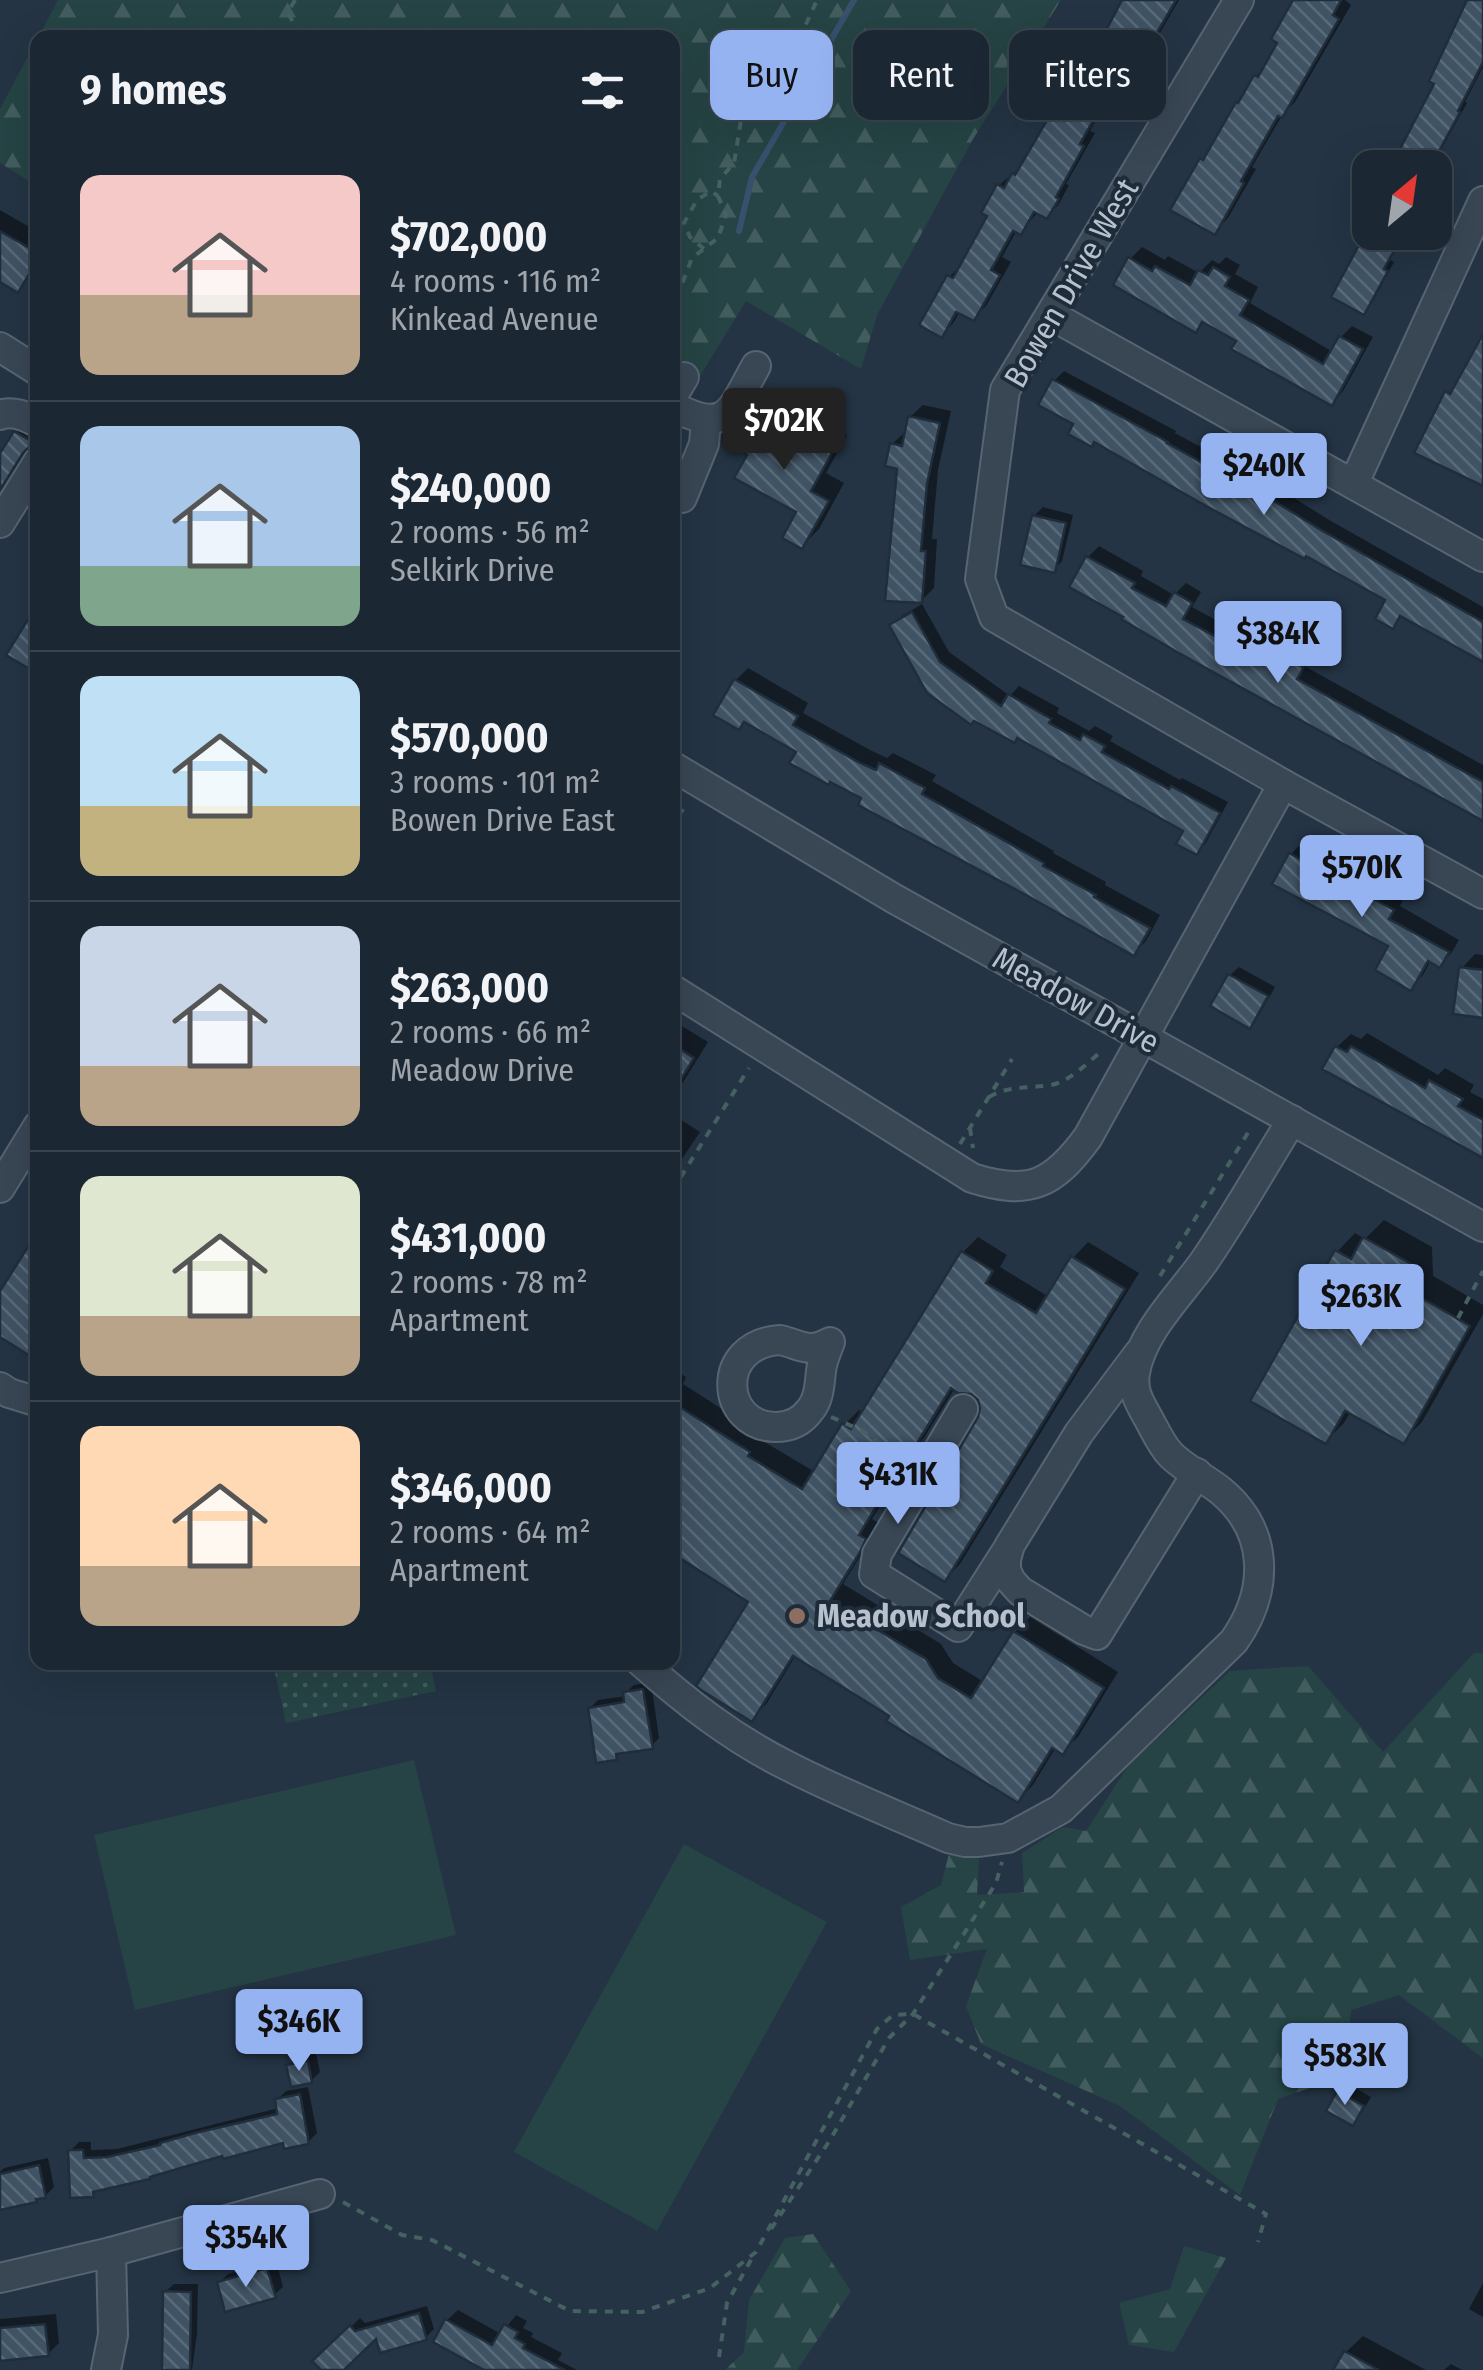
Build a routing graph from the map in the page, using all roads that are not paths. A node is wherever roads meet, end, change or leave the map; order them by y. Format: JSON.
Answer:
{"nodes":[{"id":1,"x":1239,"y":0,"type":"edge"},
{"id":2,"x":1483,"y":201,"type":"edge"},
{"id":3,"x":1051,"y":315,"type":"junction"},
{"id":4,"x":0,"y":347,"type":"edge"},
{"id":5,"x":30,"y":365,"type":"edge"},
{"id":6,"x":756,"y":366,"type":"dead end"},
{"id":7,"x":680,"y":410,"type":"edge"},
{"id":8,"x":0,"y":414,"type":"edge"},
{"id":9,"x":30,"y":419,"type":"edge"},
{"id":10,"x":706,"y":421,"type":"junction"},
{"id":11,"x":30,"y":475,"type":"edge"},
{"id":12,"x":1354,"y":483,"type":"junction"},
{"id":13,"x":682,"y":498,"type":"dead end"},
{"id":14,"x":0,"y":523,"type":"edge"},
{"id":15,"x":1483,"y":558,"type":"edge"},
{"id":16,"x":680,"y":771,"type":"edge"},
{"id":17,"x":1283,"y":784,"type":"junction"},
{"id":18,"x":1483,"y":894,"type":"edge"},
{"id":19,"x":680,"y":994,"type":"edge"},
{"id":20,"x":1144,"y":1038,"type":"junction"},
{"id":21,"x":1292,"y":1120,"type":"junction"},
{"id":22,"x":30,"y":1139,"type":"edge"},
{"id":23,"x":0,"y":1188,"type":"edge"},
{"id":24,"x":1483,"y":1227,"type":"edge"},
{"id":25,"x":1143,"y":1348,"type":"junction"},
{"id":26,"x":0,"y":1387,"type":"edge"},
{"id":27,"x":30,"y":1399,"type":"edge"},
{"id":28,"x":963,"y":1409,"type":"dead end"},
{"id":29,"x":1197,"y":1473,"type":"junction"},
{"id":30,"x":1010,"y":1545,"type":"junction"},
{"id":31,"x":650,"y":1670,"type":"edge"},
{"id":32,"x":320,"y":2194,"type":"road end"},
{"id":33,"x":110,"y":2252,"type":"junction"},
{"id":34,"x":0,"y":2278,"type":"edge"},
{"id":35,"x":106,"y":2370,"type":"edge"}],
"edges":[{"from":1,"to":3,"type":"street","name":"Bowen Drive West"},
{"from":2,"to":12,"type":"street"},
{"from":3,"to":12,"type":"street"},
{"from":3,"to":17,"type":"street","name":"Bowen Drive West"},
{"from":4,"to":5,"type":"street"},
{"from":6,"to":10,"type":"street"},
{"from":7,"to":10,"type":"street"},
{"from":8,"to":9,"type":"street"},
{"from":10,"to":13,"type":"street"},
{"from":11,"to":14,"type":"street"},
{"from":12,"to":15,"type":"street"},
{"from":16,"to":20,"type":"street","name":"Meadow Drive"},
{"from":17,"to":18,"type":"street","name":"Bowen Drive West"},
{"from":17,"to":20,"type":"street"},
{"from":19,"to":20,"type":"street"},
{"from":20,"to":21,"type":"street","name":"Meadow Drive"},
{"from":21,"to":24,"type":"street","name":"Meadow Drive"},
{"from":21,"to":25,"type":"street"},
{"from":22,"to":23,"type":"street"},
{"from":25,"to":29,"type":"street"},
{"from":25,"to":30,"type":"street"},
{"from":26,"to":27,"type":"street"},
{"from":28,"to":30,"type":"street"},
{"from":29,"to":30,"type":"street"},
{"from":29,"to":31,"type":"street"},
{"from":32,"to":33,"type":"street"},
{"from":33,"to":34,"type":"street"},
{"from":33,"to":35,"type":"street"}]}
